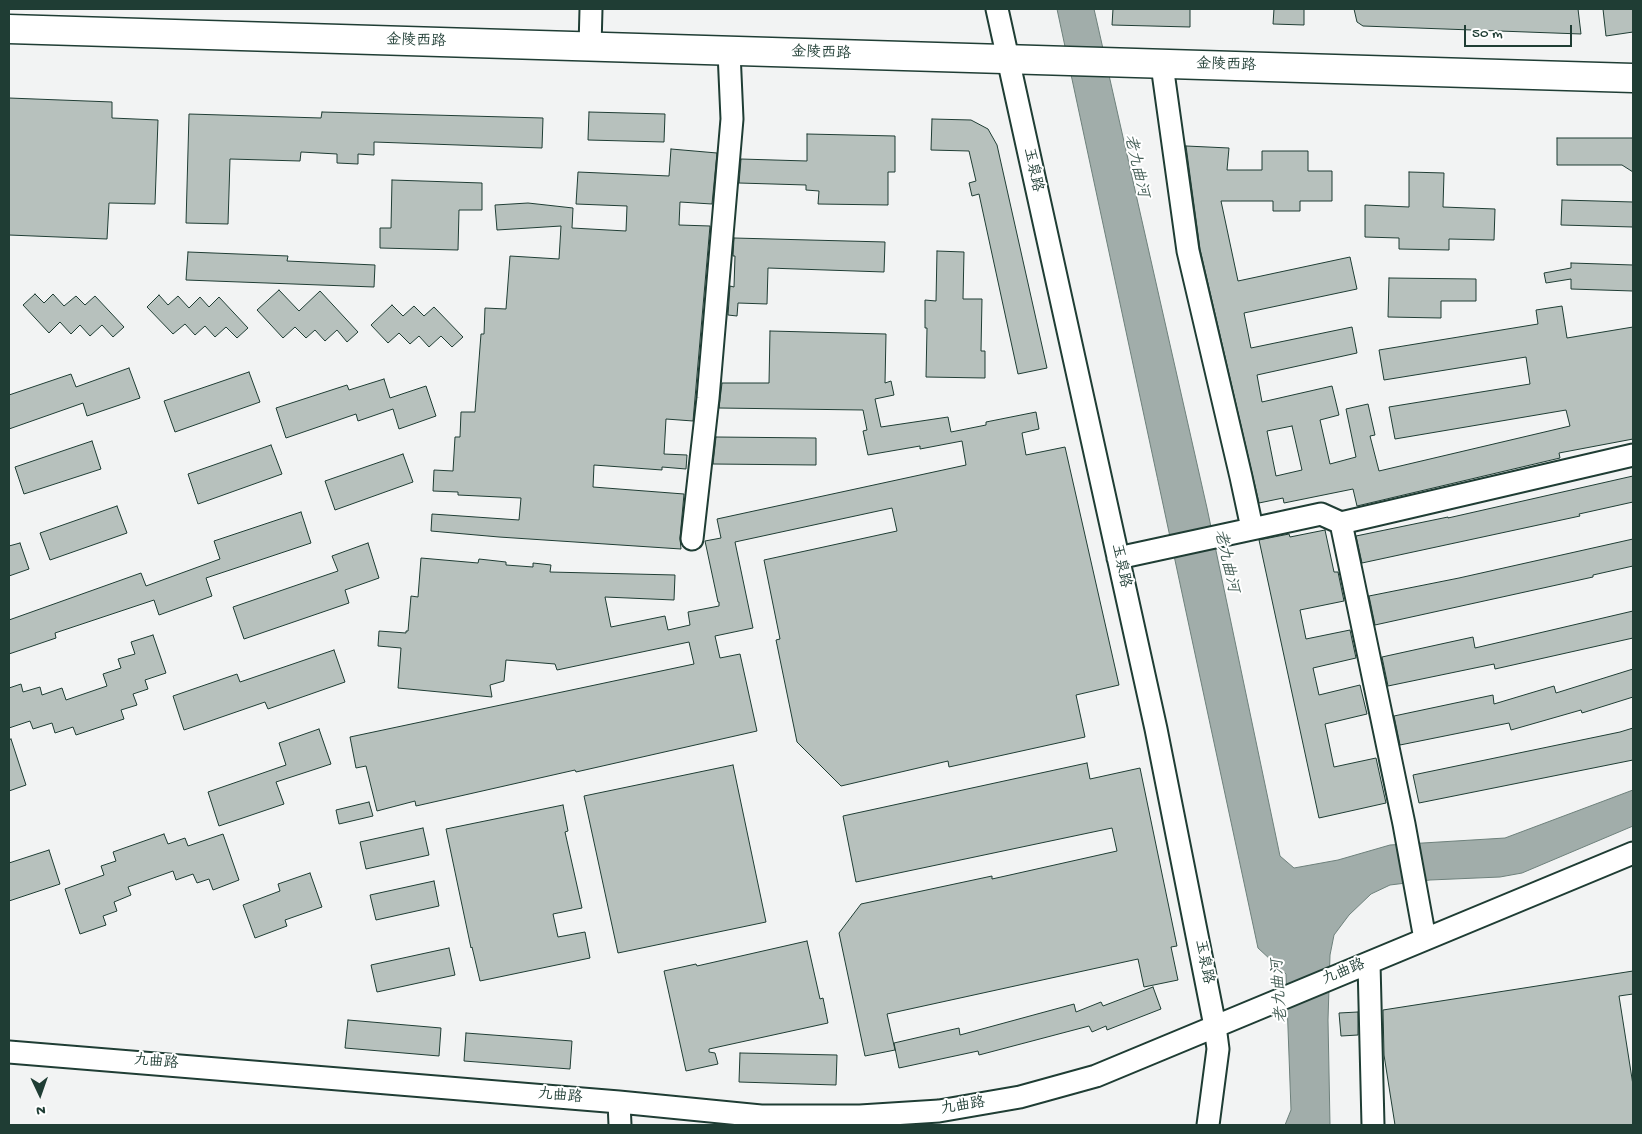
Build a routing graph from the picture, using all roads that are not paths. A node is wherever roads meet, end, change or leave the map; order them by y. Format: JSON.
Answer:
{"nodes":[{"id":1,"x":591,"y":9,"type":"edge"},
{"id":2,"x":997,"y":9,"type":"edge"},
{"id":3,"x":9,"y":29,"type":"edge"},
{"id":4,"x":590,"y":47,"type":"junction"},
{"id":5,"x":729,"y":52,"type":"junction"},
{"id":6,"x":1008,"y":60,"type":"junction"},
{"id":7,"x":1152,"y":64,"type":"junction"},
{"id":8,"x":1633,"y":78,"type":"edge"},
{"id":9,"x":1633,"y":455,"type":"edge"},
{"id":10,"x":1341,"y":523,"type":"junction"},
{"id":11,"x":1252,"y":528,"type":"junction"},
{"id":12,"x":692,"y":539,"type":"dead end"},
{"id":13,"x":1118,"y":558,"type":"junction"},
{"id":14,"x":1633,"y":853,"type":"edge"},
{"id":15,"x":1425,"y":940,"type":"junction"},
{"id":16,"x":1369,"y":963,"type":"junction"},
{"id":17,"x":1215,"y":1026,"type":"junction"},
{"id":18,"x":9,"y":1052,"type":"edge"},
{"id":19,"x":619,"y":1102,"type":"junction"},
{"id":20,"x":620,"y":1125,"type":"edge"},
{"id":21,"x":1208,"y":1125,"type":"edge"},
{"id":22,"x":1373,"y":1125,"type":"edge"}],
"edges":[{"from":1,"to":4,"type":"street"},
{"from":2,"to":6,"type":"street","name":"玉泉路"},
{"from":3,"to":4,"type":"main road","name":"金陵西路"},
{"from":4,"to":5,"type":"main road","name":"金陵西路"},
{"from":5,"to":6,"type":"main road","name":"金陵西路"},
{"from":5,"to":12,"type":"street"},
{"from":6,"to":7,"type":"main road","name":"金陵西路"},
{"from":6,"to":13,"type":"street","name":"玉泉路"},
{"from":7,"to":8,"type":"main road","name":"金陵西路"},
{"from":7,"to":11,"type":"street"},
{"from":9,"to":10,"type":"street"},
{"from":10,"to":11,"type":"street"},
{"from":10,"to":15,"type":"street"},
{"from":11,"to":13,"type":"street"},
{"from":13,"to":17,"type":"street","name":"玉泉路"},
{"from":14,"to":15,"type":"street","name":"九曲路"},
{"from":15,"to":16,"type":"street","name":"九曲路"},
{"from":16,"to":17,"type":"street","name":"九曲路"},
{"from":16,"to":22,"type":"street"},
{"from":17,"to":19,"type":"street","name":"九曲路"},
{"from":17,"to":21,"type":"street","name":"玉泉路"},
{"from":18,"to":19,"type":"street","name":"九曲路"},
{"from":19,"to":20,"type":"street"}]}
